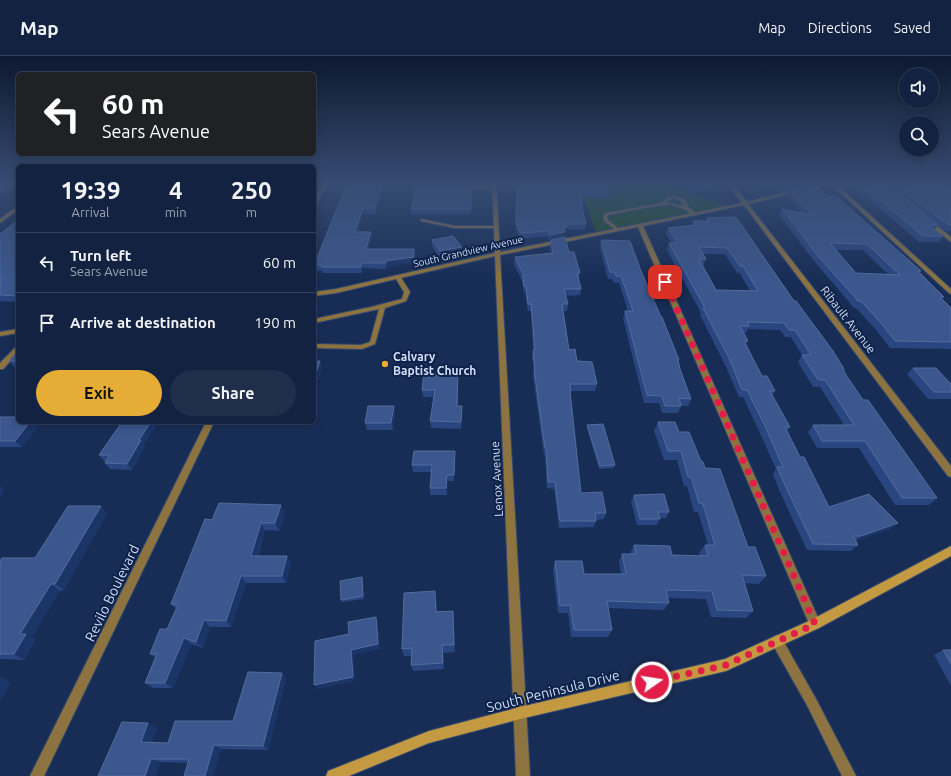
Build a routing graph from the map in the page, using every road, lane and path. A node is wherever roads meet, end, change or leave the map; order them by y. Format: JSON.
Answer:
{"nodes":[{"id":1,"x":9,"y":215,"type":"edge"},
{"id":2,"x":495,"y":215,"type":"edge"},
{"id":3,"x":607,"y":215,"type":"edge"},
{"id":4,"x":691,"y":215,"type":"edge"},
{"id":5,"x":752,"y":215,"type":"edge"},
{"id":6,"x":869,"y":215,"type":"edge"},
{"id":7,"x":920,"y":215,"type":"edge"},
{"id":8,"x":423,"y":220,"type":"dead end"},
{"id":9,"x":0,"y":221,"type":"edge"},
{"id":10,"x":640,"y":225,"type":"junction"},
{"id":11,"x":496,"y":227,"type":"junction"},
{"id":12,"x":617,"y":230,"type":"junction"},
{"id":13,"x":951,"y":240,"type":"edge"},
{"id":14,"x":497,"y":254,"type":"junction"},
{"id":15,"x":398,"y":277,"type":"junction"},
{"id":16,"x":951,"y":292,"type":"edge"},
{"id":17,"x":316,"y":294,"type":"edge"},
{"id":18,"x":382,"y":308,"type":"junction"},
{"id":19,"x":316,"y":321,"type":"edge"},
{"id":20,"x":16,"y":331,"type":"edge"},
{"id":21,"x":0,"y":334,"type":"edge"},
{"id":22,"x":316,"y":346,"type":"edge"},
{"id":23,"x":16,"y":351,"type":"edge"},
{"id":24,"x":0,"y":367,"type":"edge"},
{"id":25,"x":209,"y":424,"type":"edge"},
{"id":26,"x":951,"y":473,"type":"edge"},
{"id":27,"x":951,"y":551,"type":"edge"},
{"id":28,"x":815,"y":624,"type":"junction"},
{"id":29,"x":777,"y":641,"type":"junction"},
{"id":30,"x":520,"y":713,"type":"junction"},
{"id":31,"x":37,"y":776,"type":"edge"},
{"id":32,"x":333,"y":776,"type":"edge"},
{"id":33,"x":523,"y":776,"type":"edge"},
{"id":34,"x":849,"y":776,"type":"edge"}],
"edges":[{"from":1,"to":9,"type":"street"},
{"from":2,"to":11,"type":"street","name":"Lenox Avenue"},
{"from":3,"to":12,"type":"lane"},
{"from":4,"to":10,"type":"street","name":"South Grandview Avenue"},
{"from":5,"to":26,"type":"street","name":"Ribault Avenue"},
{"from":6,"to":16,"type":"street"},
{"from":7,"to":13,"type":"street"},
{"from":8,"to":11,"type":"lane"},
{"from":10,"to":12,"type":"street","name":"South Grandview Avenue"},
{"from":10,"to":28,"type":"street"},
{"from":11,"to":14,"type":"street","name":"Lenox Avenue"},
{"from":12,"to":14,"type":"street","name":"South Grandview Avenue"},
{"from":14,"to":15,"type":"street","name":"South Grandview Avenue"},
{"from":14,"to":30,"type":"street","name":"Lenox Avenue"},
{"from":15,"to":17,"type":"street","name":"South Grandview Avenue"},
{"from":15,"to":18,"type":"lane"},
{"from":18,"to":19,"type":"lane"},
{"from":18,"to":22,"type":"lane"},
{"from":20,"to":21,"type":"street"},
{"from":23,"to":24,"type":"street"},
{"from":25,"to":31,"type":"street","name":"Revilo Boulevard"},
{"from":27,"to":28,"type":"main road","name":"South Peninsula Drive"},
{"from":28,"to":29,"type":"main road","name":"South Peninsula Drive"},
{"from":29,"to":30,"type":"main road","name":"South Peninsula Drive"},
{"from":29,"to":34,"type":"street"},
{"from":30,"to":32,"type":"main road","name":"South Peninsula Drive"},
{"from":30,"to":33,"type":"street","name":"Lenox Avenue"}]}
